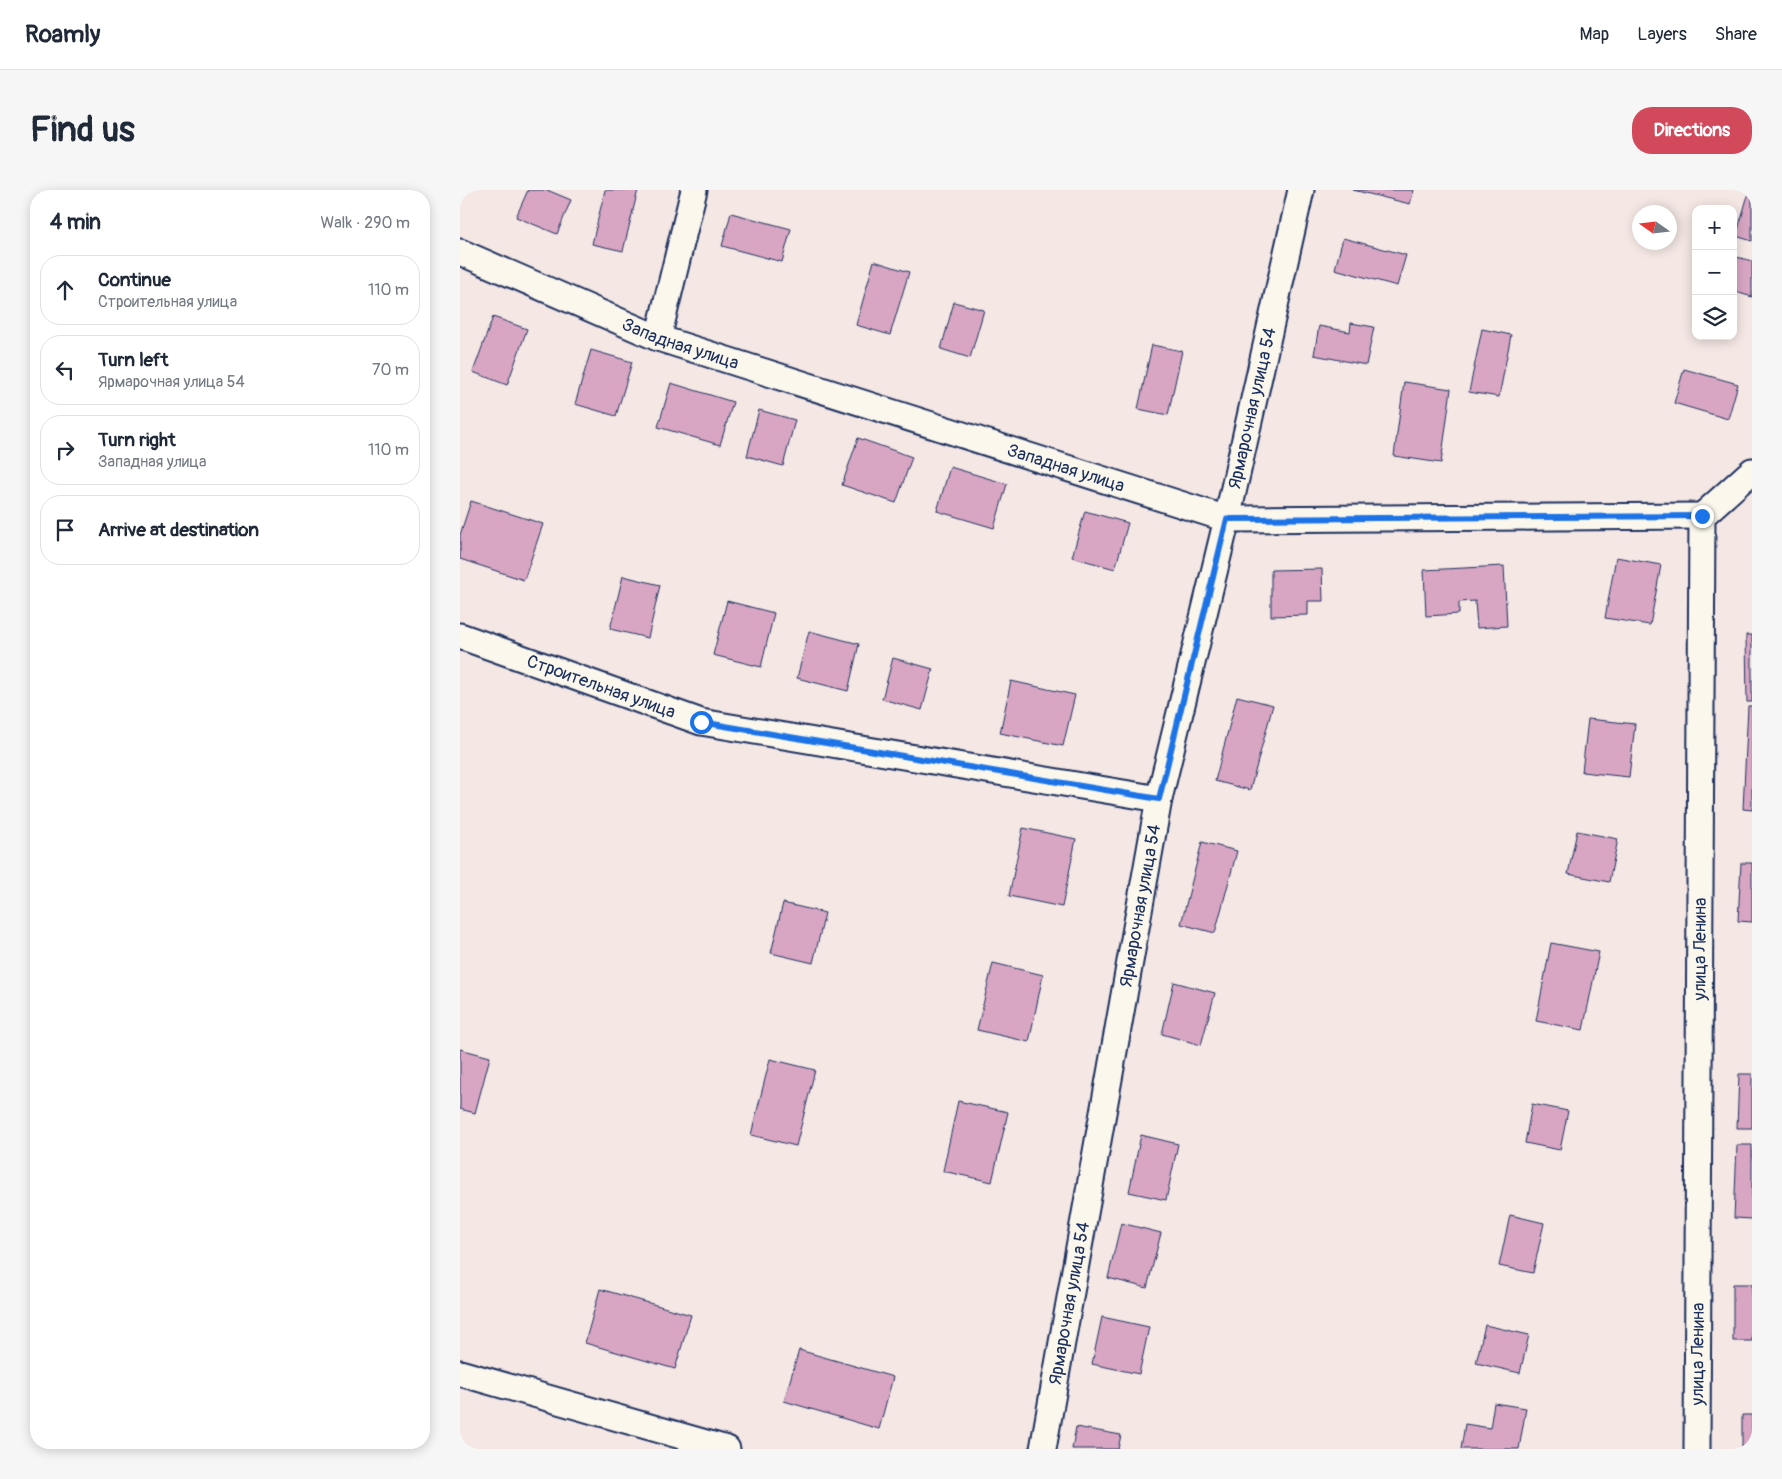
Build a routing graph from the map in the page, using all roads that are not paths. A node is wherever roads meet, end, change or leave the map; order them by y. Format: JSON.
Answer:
{"nodes":[{"id":1,"x":694,"y":190,"type":"edge"},
{"id":2,"x":1301,"y":190,"type":"edge"},
{"id":3,"x":460,"y":252,"type":"edge"},
{"id":4,"x":658,"y":338,"type":"junction"},
{"id":5,"x":1752,"y":471,"type":"edge"},
{"id":6,"x":1702,"y":516,"type":"junction"},
{"id":7,"x":1227,"y":519,"type":"junction"},
{"id":8,"x":460,"y":636,"type":"edge"},
{"id":9,"x":1159,"y":799,"type":"junction"},
{"id":10,"x":460,"y":1373,"type":"edge"},
{"id":11,"x":727,"y":1449,"type":"edge"},
{"id":12,"x":1043,"y":1449,"type":"edge"},
{"id":13,"x":1697,"y":1449,"type":"edge"}],
"edges":[{"from":1,"to":4,"type":"street"},
{"from":2,"to":7,"type":"street","name":"Ярмарочная улица 54"},
{"from":3,"to":4,"type":"street","name":"Западная улица"},
{"from":4,"to":7,"type":"street","name":"Западная улица"},
{"from":5,"to":6,"type":"street"},
{"from":6,"to":7,"type":"street","name":"Западная улица"},
{"from":6,"to":13,"type":"street","name":"улица Ленина"},
{"from":7,"to":9,"type":"street","name":"Ярмарочная улица 54"},
{"from":8,"to":9,"type":"street","name":"Строительная улица"},
{"from":9,"to":12,"type":"street","name":"Ярмарочная улица 54"},
{"from":10,"to":11,"type":"street"}]}
